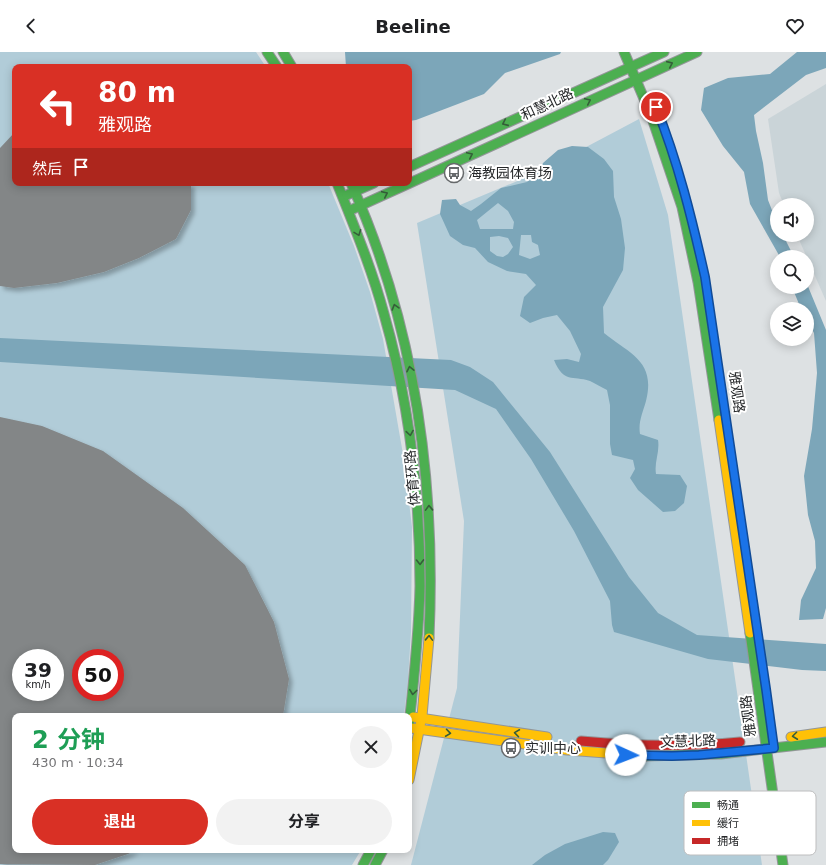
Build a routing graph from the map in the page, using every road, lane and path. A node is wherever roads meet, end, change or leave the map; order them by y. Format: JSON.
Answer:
{"nodes":[{"id":1,"x":267,"y":52,"type":"edge"},
{"id":2,"x":283,"y":52,"type":"edge"},
{"id":3,"x":624,"y":52,"type":"edge"},
{"id":4,"x":632,"y":52,"type":"edge"},
{"id":5,"x":664,"y":52,"type":"edge"},
{"id":6,"x":697,"y":52,"type":"edge"},
{"id":7,"x":275,"y":64,"type":"edge"},
{"id":8,"x":290,"y":64,"type":"edge"},
{"id":9,"x":634,"y":65,"type":"junction"},
{"id":10,"x":640,"y":78,"type":"junction"},
{"id":11,"x":412,"y":166,"type":"edge"},
{"id":12,"x":412,"y":182,"type":"edge"},
{"id":13,"x":338,"y":186,"type":"edge"},
{"id":14,"x":403,"y":186,"type":"edge"},
{"id":15,"x":353,"y":187,"type":"edge"},
{"id":16,"x":343,"y":197,"type":"junction"},
{"id":17,"x":361,"y":205,"type":"junction"},
{"id":18,"x":349,"y":211,"type":"junction"},
{"id":19,"x":410,"y":713,"type":"edge"},
{"id":20,"x":421,"y":718,"type":"junction"},
{"id":21,"x":412,"y":722,"type":"edge"},
{"id":22,"x":412,"y":725,"type":"edge"},
{"id":23,"x":419,"y":729,"type":"junction"},
{"id":24,"x":826,"y":732,"type":"edge"},
{"id":25,"x":555,"y":738,"type":"dead end"},
{"id":26,"x":570,"y":740,"type":"dead end"},
{"id":27,"x":826,"y":742,"type":"edge"},
{"id":28,"x":764,"y":743,"type":"junction"},
{"id":29,"x":412,"y":765,"type":"edge"},
{"id":30,"x":771,"y":791,"type":"edge"},
{"id":31,"x":774,"y":791,"type":"edge"},
{"id":32,"x":369,"y":853,"type":"edge"},
{"id":33,"x":381,"y":853,"type":"edge"},
{"id":34,"x":781,"y":855,"type":"edge"},
{"id":35,"x":788,"y":855,"type":"edge"},
{"id":36,"x":362,"y":865,"type":"edge"},
{"id":37,"x":375,"y":865,"type":"edge"},
{"id":38,"x":783,"y":865,"type":"edge"},
{"id":39,"x":790,"y":865,"type":"edge"}],
"edges":[{"from":1,"to":7,"type":"main road"},
{"from":2,"to":8,"type":"main road"},
{"from":3,"to":9,"type":"main road","name":"雅观路"},
{"from":4,"to":9,"type":"main road","name":"雅观路"},
{"from":5,"to":9,"type":"main road","name":"和慧北路"},
{"from":10,"to":6,"type":"main road","name":"和慧北路","one_way":true},
{"from":9,"to":10,"type":"main road","name":"雅观路"},
{"from":9,"to":11,"type":"main road","name":"和慧北路","one_way":true},
{"from":12,"to":10,"type":"main road","name":"和慧北路","one_way":true},
{"from":10,"to":28,"type":"main road","name":"雅观路"},
{"from":13,"to":16,"type":"main road","name":"体育环路"},
{"from":17,"to":14,"type":"main road","name":"和慧北路","one_way":true},
{"from":15,"to":16,"type":"main road"},
{"from":15,"to":17,"type":"main road","name":"体育环路"},
{"from":16,"to":18,"type":"main road","name":"体育环路"},
{"from":17,"to":18,"type":"main road","name":"和慧北路"},
{"from":20,"to":17,"type":"main road","name":"体育环路","one_way":true},
{"from":18,"to":19,"type":"main road","name":"体育环路","one_way":true},
{"from":20,"to":21,"type":"main road"},
{"from":20,"to":23,"type":"main road","name":"体育环路"},
{"from":25,"to":20,"type":"main road","one_way":true},
{"from":22,"to":23,"type":"main road","name":"文慧北路"},
{"from":23,"to":28,"type":"main road","name":"文慧北路","one_way":true},
{"from":23,"to":29,"type":"main road","name":"体育环路"},
{"from":24,"to":28,"type":"main road","name":"文慧北路","one_way":true},
{"from":26,"to":28,"type":"main road","name":"文慧北路"},
{"from":27,"to":28,"type":"main road","name":"文慧北路"},
{"from":28,"to":30,"type":"main road","name":"雅观路"},
{"from":28,"to":31,"type":"main road","name":"雅观路"},
{"from":32,"to":36,"type":"main road"},
{"from":33,"to":37,"type":"main road"},
{"from":34,"to":38,"type":"main road","name":"雅观路"},
{"from":35,"to":39,"type":"main road","name":"雅观路"}]}
